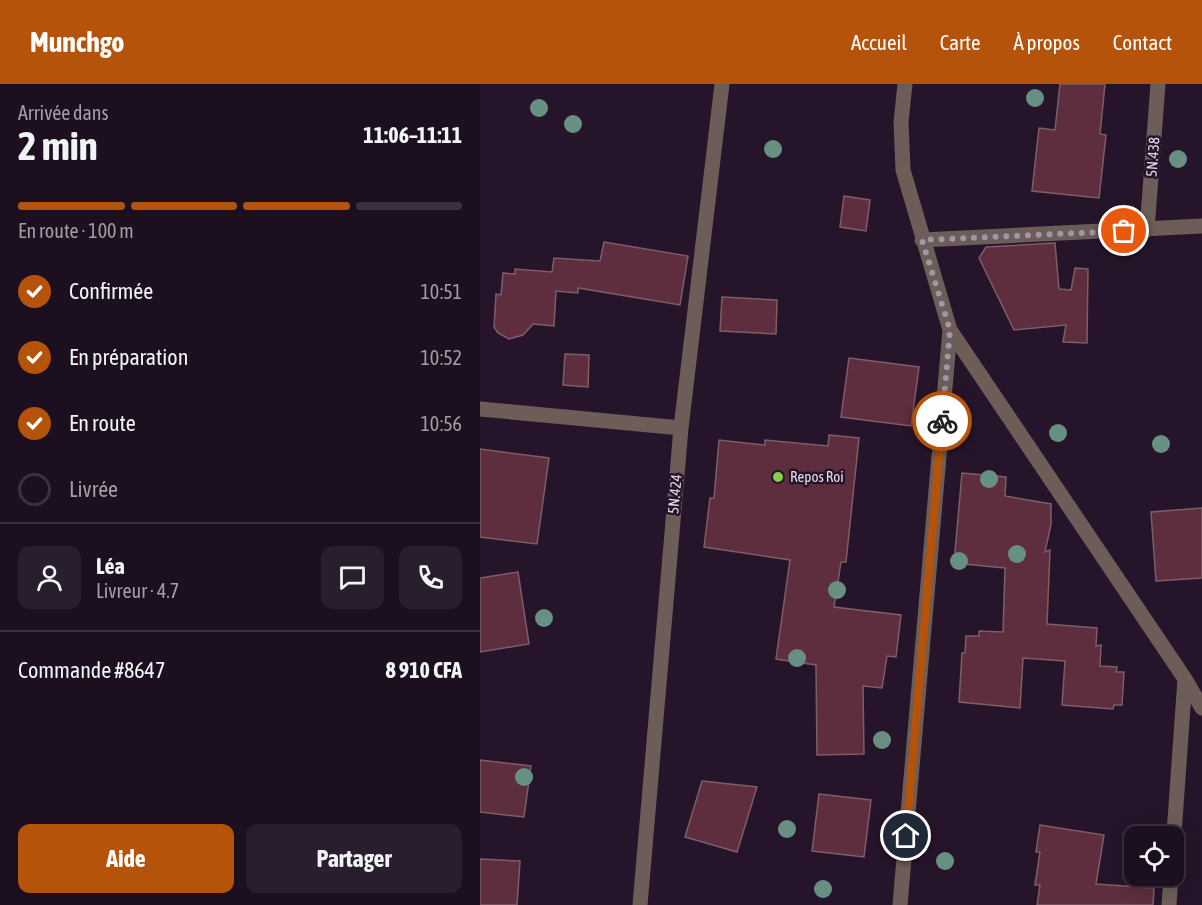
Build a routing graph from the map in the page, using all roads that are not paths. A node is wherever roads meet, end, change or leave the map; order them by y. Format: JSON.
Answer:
{"nodes":[{"id":1,"x":722,"y":84,"type":"edge"},
{"id":2,"x":905,"y":84,"type":"edge"},
{"id":3,"x":1158,"y":84,"type":"edge"},
{"id":4,"x":1202,"y":226,"type":"edge"},
{"id":5,"x":1147,"y":230,"type":"junction"},
{"id":6,"x":922,"y":240,"type":"junction"},
{"id":7,"x":950,"y":330,"type":"junction"},
{"id":8,"x":480,"y":409,"type":"edge"},
{"id":9,"x":681,"y":428,"type":"junction"},
{"id":10,"x":1185,"y":679,"type":"junction"},
{"id":11,"x":1202,"y":708,"type":"edge"},
{"id":12,"x":1175,"y":826,"type":"edge"},
{"id":13,"x":1170,"y":886,"type":"edge"},
{"id":14,"x":640,"y":905,"type":"edge"},
{"id":15,"x":900,"y":905,"type":"edge"},
{"id":16,"x":1169,"y":905,"type":"edge"}],
"edges":[{"from":1,"to":9,"type":"street","name":"5N.424"},
{"from":2,"to":6,"type":"street"},
{"from":3,"to":5,"type":"street","name":"5N.438"},
{"from":4,"to":5,"type":"street"},
{"from":5,"to":6,"type":"street"},
{"from":6,"to":7,"type":"street"},
{"from":7,"to":10,"type":"street"},
{"from":7,"to":15,"type":"street"},
{"from":8,"to":9,"type":"street"},
{"from":9,"to":14,"type":"street","name":"5N.424"},
{"from":10,"to":11,"type":"street"},
{"from":10,"to":12,"type":"street"},
{"from":13,"to":16,"type":"street"}]}
